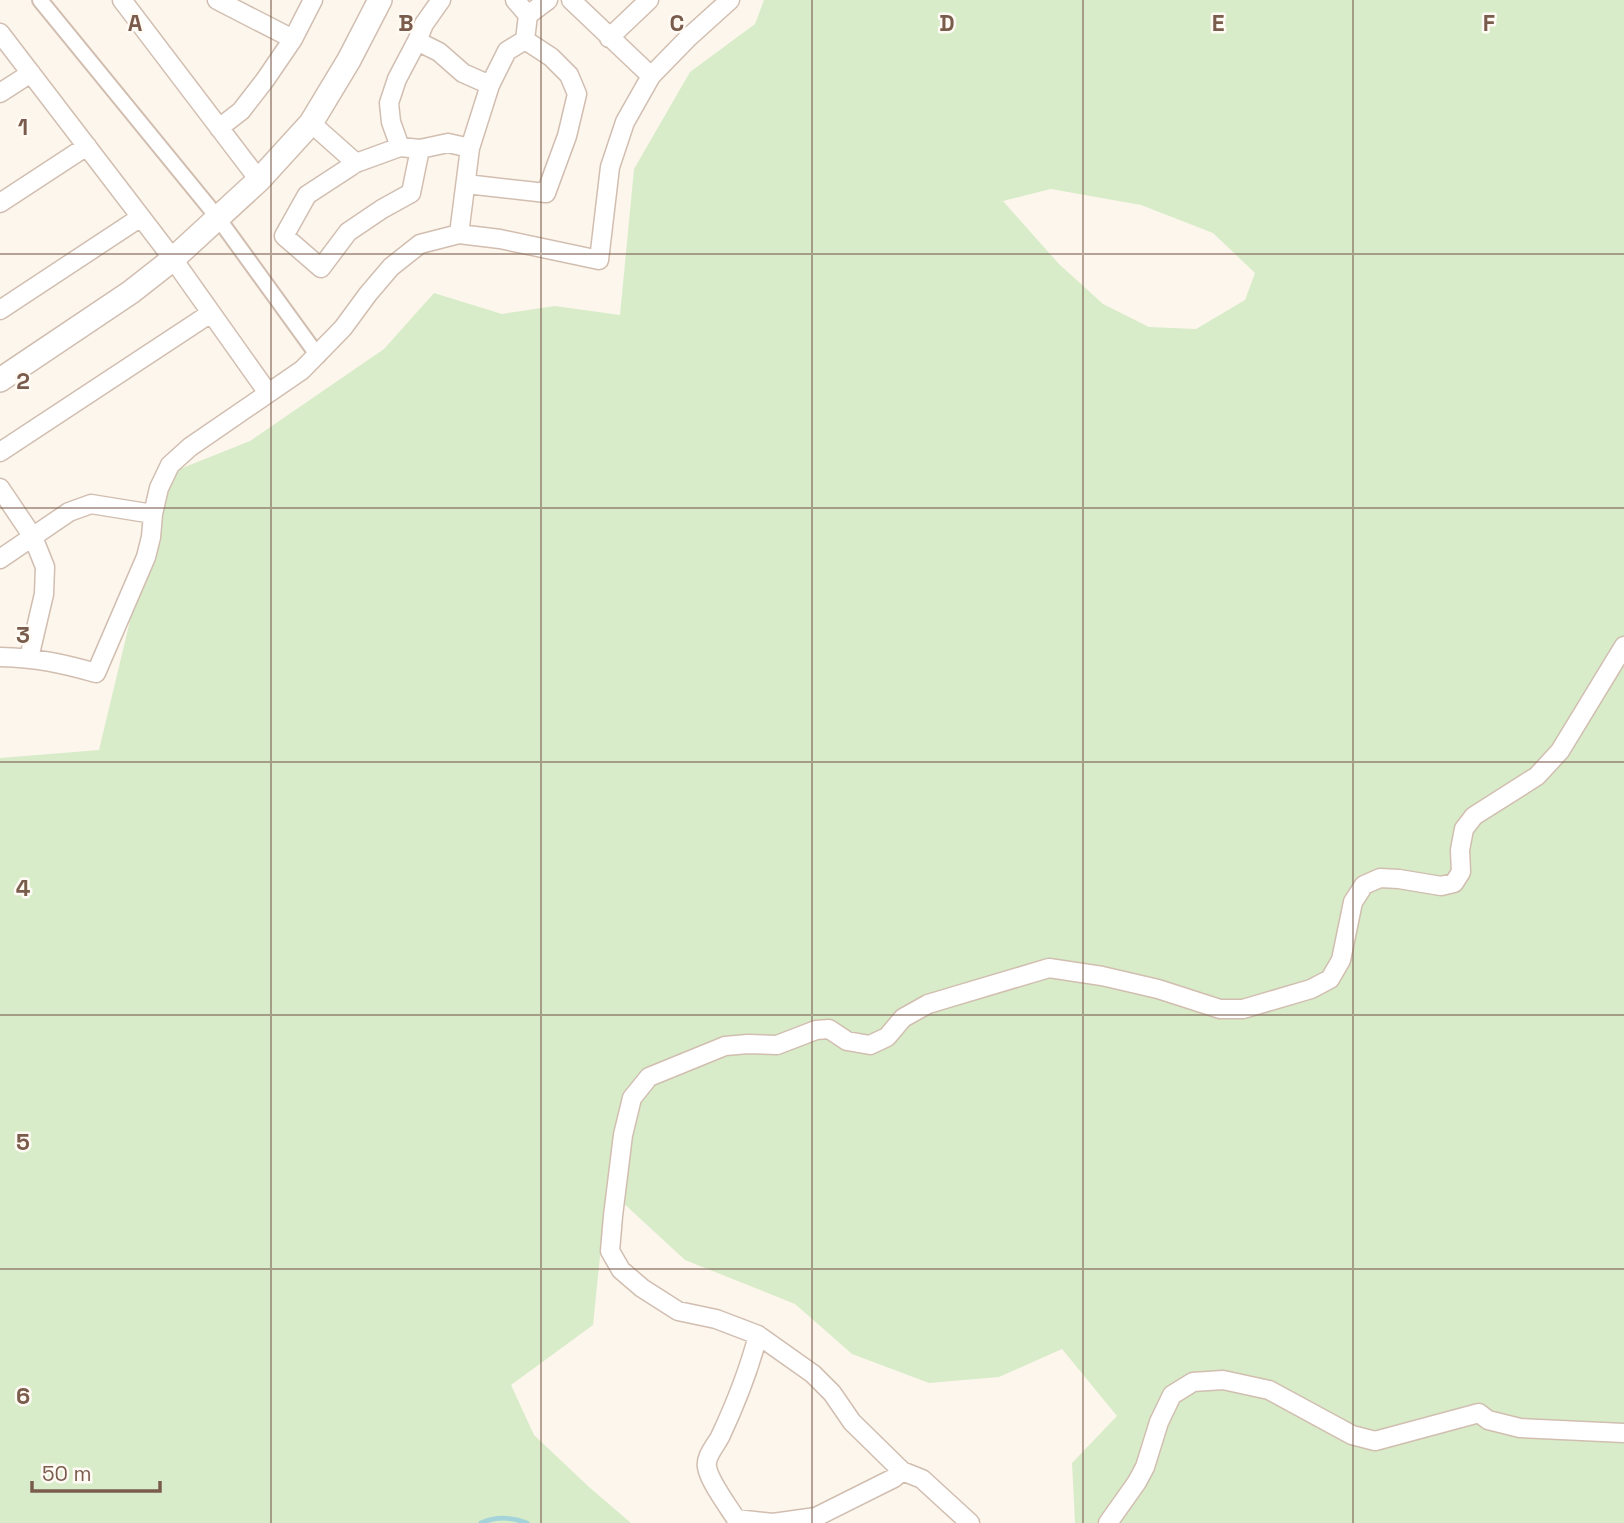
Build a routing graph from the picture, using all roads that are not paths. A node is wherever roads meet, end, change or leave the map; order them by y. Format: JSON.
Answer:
{"nodes":[{"id":1,"x":40,"y":0,"type":"edge"},
{"id":2,"x":217,"y":0,"type":"edge"},
{"id":3,"x":313,"y":0,"type":"edge"},
{"id":4,"x":380,"y":0,"type":"edge"},
{"id":5,"x":441,"y":0,"type":"edge"},
{"id":6,"x":515,"y":0,"type":"edge"},
{"id":7,"x":548,"y":0,"type":"edge"},
{"id":8,"x":570,"y":0,"type":"edge"},
{"id":9,"x":649,"y":0,"type":"edge"},
{"id":10,"x":730,"y":0,"type":"edge"},
{"id":11,"x":125,"y":2,"type":"edge"},
{"id":12,"x":528,"y":15,"type":"junction"},
{"id":13,"x":0,"y":33,"type":"edge"},
{"id":14,"x":610,"y":38,"type":"junction"},
{"id":15,"x":293,"y":39,"type":"junction"},
{"id":16,"x":525,"y":40,"type":"junction"},
{"id":17,"x":417,"y":41,"type":"junction"},
{"id":18,"x":31,"y":73,"type":"junction"},
{"id":19,"x":651,"y":76,"type":"junction"},
{"id":20,"x":490,"y":85,"type":"junction"},
{"id":21,"x":0,"y":93,"type":"edge"},
{"id":22,"x":311,"y":123,"type":"junction"},
{"id":23,"x":219,"y":128,"type":"junction"},
{"id":24,"x":87,"y":146,"type":"junction"},
{"id":25,"x":400,"y":147,"type":"junction"},
{"id":26,"x":470,"y":148,"type":"junction"},
{"id":27,"x":420,"y":149,"type":"junction"},
{"id":28,"x":356,"y":163,"type":"junction"},
{"id":29,"x":259,"y":180,"type":"junction"},
{"id":30,"x":466,"y":184,"type":"junction"},
{"id":31,"x":0,"y":203,"type":"edge"},
{"id":32,"x":141,"y":217,"type":"junction"},
{"id":33,"x":218,"y":218,"type":"junction"},
{"id":34,"x":459,"y":234,"type":"junction"},
{"id":35,"x":173,"y":259,"type":"junction"},
{"id":36,"x":0,"y":310,"type":"edge"},
{"id":37,"x":211,"y":313,"type":"junction"},
{"id":38,"x":318,"y":356,"type":"junction"},
{"id":39,"x":0,"y":380,"type":"edge"},
{"id":40,"x":268,"y":393,"type":"junction"},
{"id":41,"x":0,"y":452,"type":"edge"},
{"id":42,"x":0,"y":488,"type":"edge"},
{"id":43,"x":153,"y":514,"type":"junction"},
{"id":44,"x":33,"y":537,"type":"junction"},
{"id":45,"x":0,"y":559,"type":"edge"},
{"id":46,"x":1624,"y":646,"type":"edge"},
{"id":47,"x":0,"y":657,"type":"edge"},
{"id":48,"x":29,"y":658,"type":"junction"},
{"id":49,"x":758,"y":1335,"type":"junction"},
{"id":50,"x":1624,"y":1433,"type":"edge"},
{"id":51,"x":902,"y":1471,"type":"junction"},
{"id":52,"x":970,"y":1523,"type":"edge"},
{"id":53,"x":1108,"y":1523,"type":"edge"}],
"edges":[{"from":1,"to":33,"type":"street"},
{"from":2,"to":15,"type":"street"},
{"from":3,"to":15,"type":"street"},
{"from":4,"to":22,"type":"street"},
{"from":5,"to":17,"type":"street"},
{"from":6,"to":12,"type":"street"},
{"from":7,"to":12,"type":"street"},
{"from":8,"to":14,"type":"street"},
{"from":9,"to":14,"type":"street"},
{"from":10,"to":19,"type":"street"},
{"from":11,"to":23,"type":"street"},
{"from":12,"to":16,"type":"street"},
{"from":13,"to":18,"type":"street"},
{"from":14,"to":19,"type":"street"},
{"from":15,"to":23,"type":"street"},
{"from":16,"to":20,"type":"street"},
{"from":16,"to":30,"type":"street"},
{"from":17,"to":20,"type":"street"},
{"from":17,"to":25,"type":"street"},
{"from":18,"to":21,"type":"street"},
{"from":18,"to":24,"type":"street"},
{"from":19,"to":34,"type":"street"},
{"from":20,"to":26,"type":"street"},
{"from":22,"to":28,"type":"street"},
{"from":22,"to":29,"type":"street"},
{"from":23,"to":29,"type":"street"},
{"from":24,"to":31,"type":"street"},
{"from":24,"to":32,"type":"street"},
{"from":25,"to":27,"type":"street"},
{"from":25,"to":28,"type":"street"},
{"from":26,"to":27,"type":"street"},
{"from":26,"to":30,"type":"street"},
{"from":27,"to":28,"type":"street"},
{"from":29,"to":33,"type":"street"},
{"from":30,"to":34,"type":"street"},
{"from":32,"to":35,"type":"street"},
{"from":32,"to":36,"type":"street"},
{"from":33,"to":35,"type":"street"},
{"from":33,"to":38,"type":"street"},
{"from":34,"to":38,"type":"street"},
{"from":35,"to":37,"type":"street"},
{"from":35,"to":39,"type":"street"},
{"from":37,"to":40,"type":"street"},
{"from":37,"to":41,"type":"street"},
{"from":38,"to":40,"type":"street"},
{"from":40,"to":43,"type":"street"},
{"from":42,"to":44,"type":"street"},
{"from":43,"to":44,"type":"street"},
{"from":43,"to":48,"type":"street"},
{"from":44,"to":45,"type":"street"},
{"from":44,"to":48,"type":"street"},
{"from":46,"to":49,"type":"street"},
{"from":47,"to":48,"type":"street"},
{"from":49,"to":51,"type":"street"},
{"from":49,"to":51,"type":"street"},
{"from":50,"to":53,"type":"street"},
{"from":51,"to":52,"type":"street"}]}
